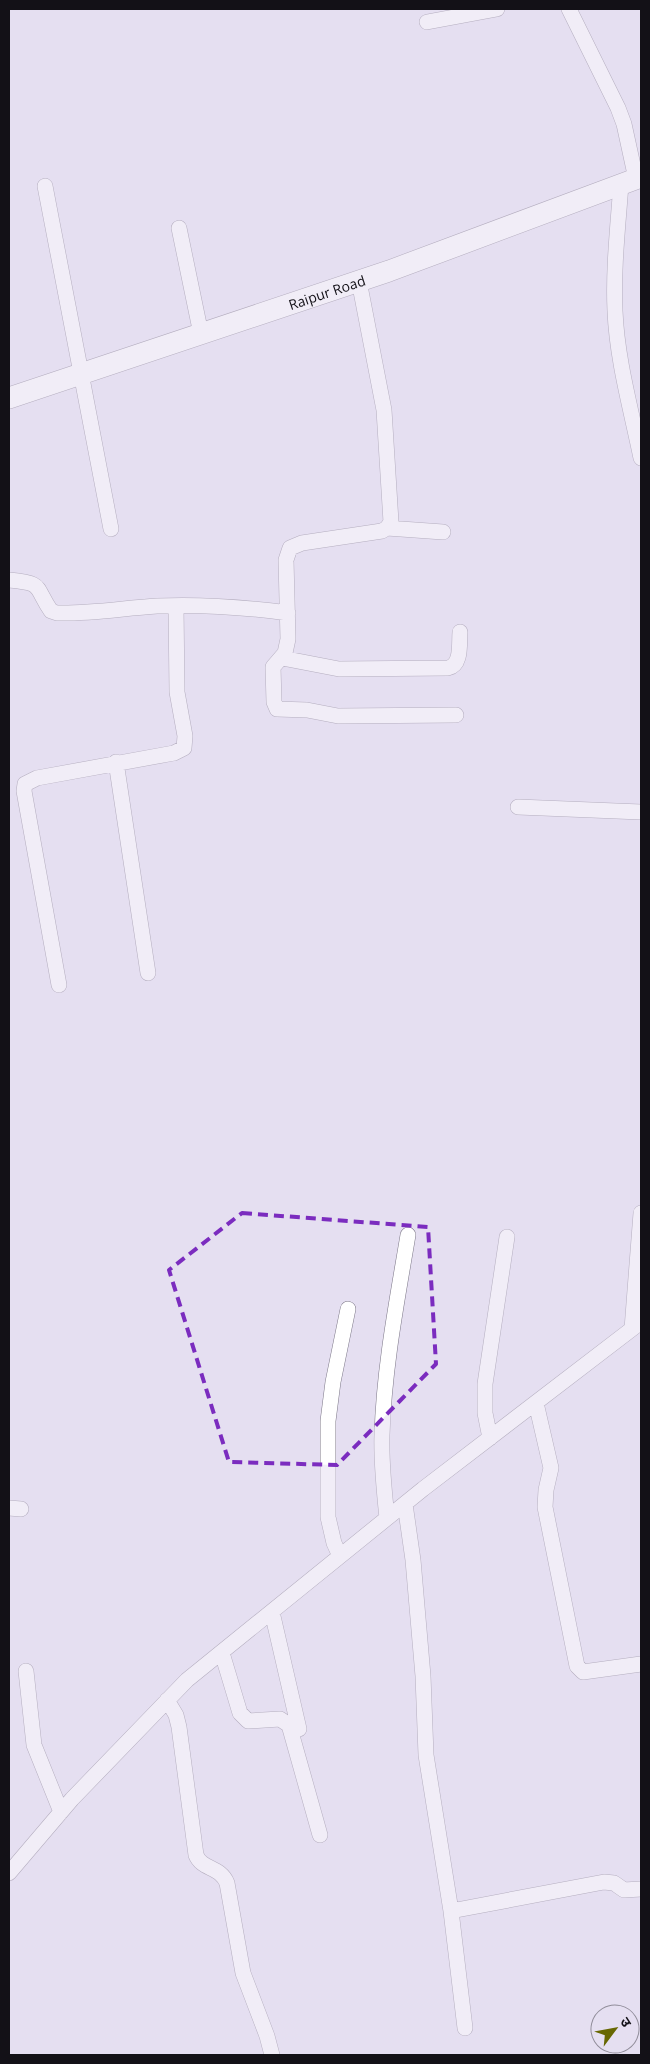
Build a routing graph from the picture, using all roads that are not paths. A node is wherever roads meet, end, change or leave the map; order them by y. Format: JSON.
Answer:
{"nodes":[{"id":1,"x":497,"y":9,"type":"edge"},
{"id":2,"x":569,"y":9,"type":"edge"},
{"id":3,"x":427,"y":22,"type":"dead end"},
{"id":4,"x":633,"y":180,"type":"edge"},
{"id":5,"x":45,"y":186,"type":"dead end"},
{"id":6,"x":180,"y":228,"type":"dead end"},
{"id":7,"x":359,"y":281,"type":"junction"},
{"id":8,"x":201,"y":334,"type":"junction"},
{"id":9,"x":82,"y":374,"type":"junction"},
{"id":10,"x":9,"y":398,"type":"edge"},
{"id":11,"x":641,"y":458,"type":"edge"},
{"id":12,"x":388,"y":528,"type":"junction"},
{"id":13,"x":111,"y":529,"type":"dead end"},
{"id":14,"x":443,"y":532,"type":"dead end"},
{"id":15,"x":9,"y":580,"type":"edge"},
{"id":16,"x":176,"y":606,"type":"junction"},
{"id":17,"x":288,"y":613,"type":"junction"},
{"id":18,"x":460,"y":632,"type":"dead end"},
{"id":19,"x":282,"y":658,"type":"junction"},
{"id":20,"x":456,"y":715,"type":"dead end"},
{"id":21,"x":116,"y":762,"type":"junction"},
{"id":22,"x":518,"y":807,"type":"dead end"},
{"id":23,"x":641,"y":812,"type":"edge"},
{"id":24,"x":148,"y":973,"type":"dead end"},
{"id":25,"x":59,"y":985,"type":"dead end"},
{"id":26,"x":641,"y":1213,"type":"edge"},
{"id":27,"x":408,"y":1235,"type":"dead end"},
{"id":28,"x":507,"y":1237,"type":"dead end"},
{"id":29,"x":348,"y":1309,"type":"dead end"},
{"id":30,"x":636,"y":1326,"type":"edge"},
{"id":31,"x":536,"y":1403,"type":"junction"},
{"id":32,"x":490,"y":1438,"type":"junction"},
{"id":33,"x":405,"y":1504,"type":"junction"},
{"id":34,"x":387,"y":1518,"type":"junction"},
{"id":35,"x":340,"y":1556,"type":"junction"},
{"id":36,"x":272,"y":1612,"type":"junction"},
{"id":37,"x":222,"y":1653,"type":"junction"},
{"id":38,"x":641,"y":1664,"type":"edge"},
{"id":39,"x":26,"y":1671,"type":"dead end"},
{"id":40,"x":167,"y":1700,"type":"junction"},
{"id":41,"x":299,"y":1729,"type":"dead end"},
{"id":42,"x":61,"y":1812,"type":"junction"},
{"id":43,"x":320,"y":1836,"type":"dead end"},
{"id":44,"x":9,"y":1873,"type":"edge"},
{"id":45,"x":641,"y":1889,"type":"edge"},
{"id":46,"x":451,"y":1911,"type":"junction"},
{"id":47,"x":465,"y":2028,"type":"dead end"},
{"id":48,"x":272,"y":2055,"type":"edge"}],
"edges":[{"from":1,"to":3,"type":"street"},
{"from":2,"to":4,"type":"street"},
{"from":4,"to":7,"type":"main road","name":"Raipur Road"},
{"from":4,"to":11,"type":"street"},
{"from":5,"to":9,"type":"street"},
{"from":6,"to":8,"type":"street"},
{"from":7,"to":8,"type":"main road","name":"Raipur Road"},
{"from":7,"to":12,"type":"street"},
{"from":8,"to":9,"type":"main road","name":"Raipur Road"},
{"from":9,"to":10,"type":"main road","name":"Raipur Road"},
{"from":9,"to":13,"type":"street"},
{"from":12,"to":14,"type":"street"},
{"from":12,"to":17,"type":"street"},
{"from":15,"to":16,"type":"street"},
{"from":16,"to":17,"type":"street"},
{"from":16,"to":21,"type":"street"},
{"from":17,"to":19,"type":"street"},
{"from":18,"to":19,"type":"street"},
{"from":19,"to":20,"type":"street"},
{"from":21,"to":24,"type":"street"},
{"from":21,"to":25,"type":"street"},
{"from":22,"to":23,"type":"street"},
{"from":26,"to":30,"type":"street"},
{"from":27,"to":34,"type":"street"},
{"from":28,"to":32,"type":"street"},
{"from":29,"to":35,"type":"street"},
{"from":30,"to":31,"type":"street"},
{"from":31,"to":32,"type":"street"},
{"from":31,"to":38,"type":"street"},
{"from":32,"to":33,"type":"street"},
{"from":33,"to":34,"type":"street"},
{"from":33,"to":46,"type":"street"},
{"from":34,"to":35,"type":"street"},
{"from":35,"to":36,"type":"street"},
{"from":36,"to":37,"type":"street"},
{"from":36,"to":41,"type":"street"},
{"from":37,"to":40,"type":"street"},
{"from":37,"to":43,"type":"street"},
{"from":39,"to":42,"type":"street"},
{"from":40,"to":42,"type":"street"},
{"from":40,"to":48,"type":"street"},
{"from":42,"to":44,"type":"street"},
{"from":45,"to":46,"type":"street"},
{"from":46,"to":47,"type":"street"}]}
